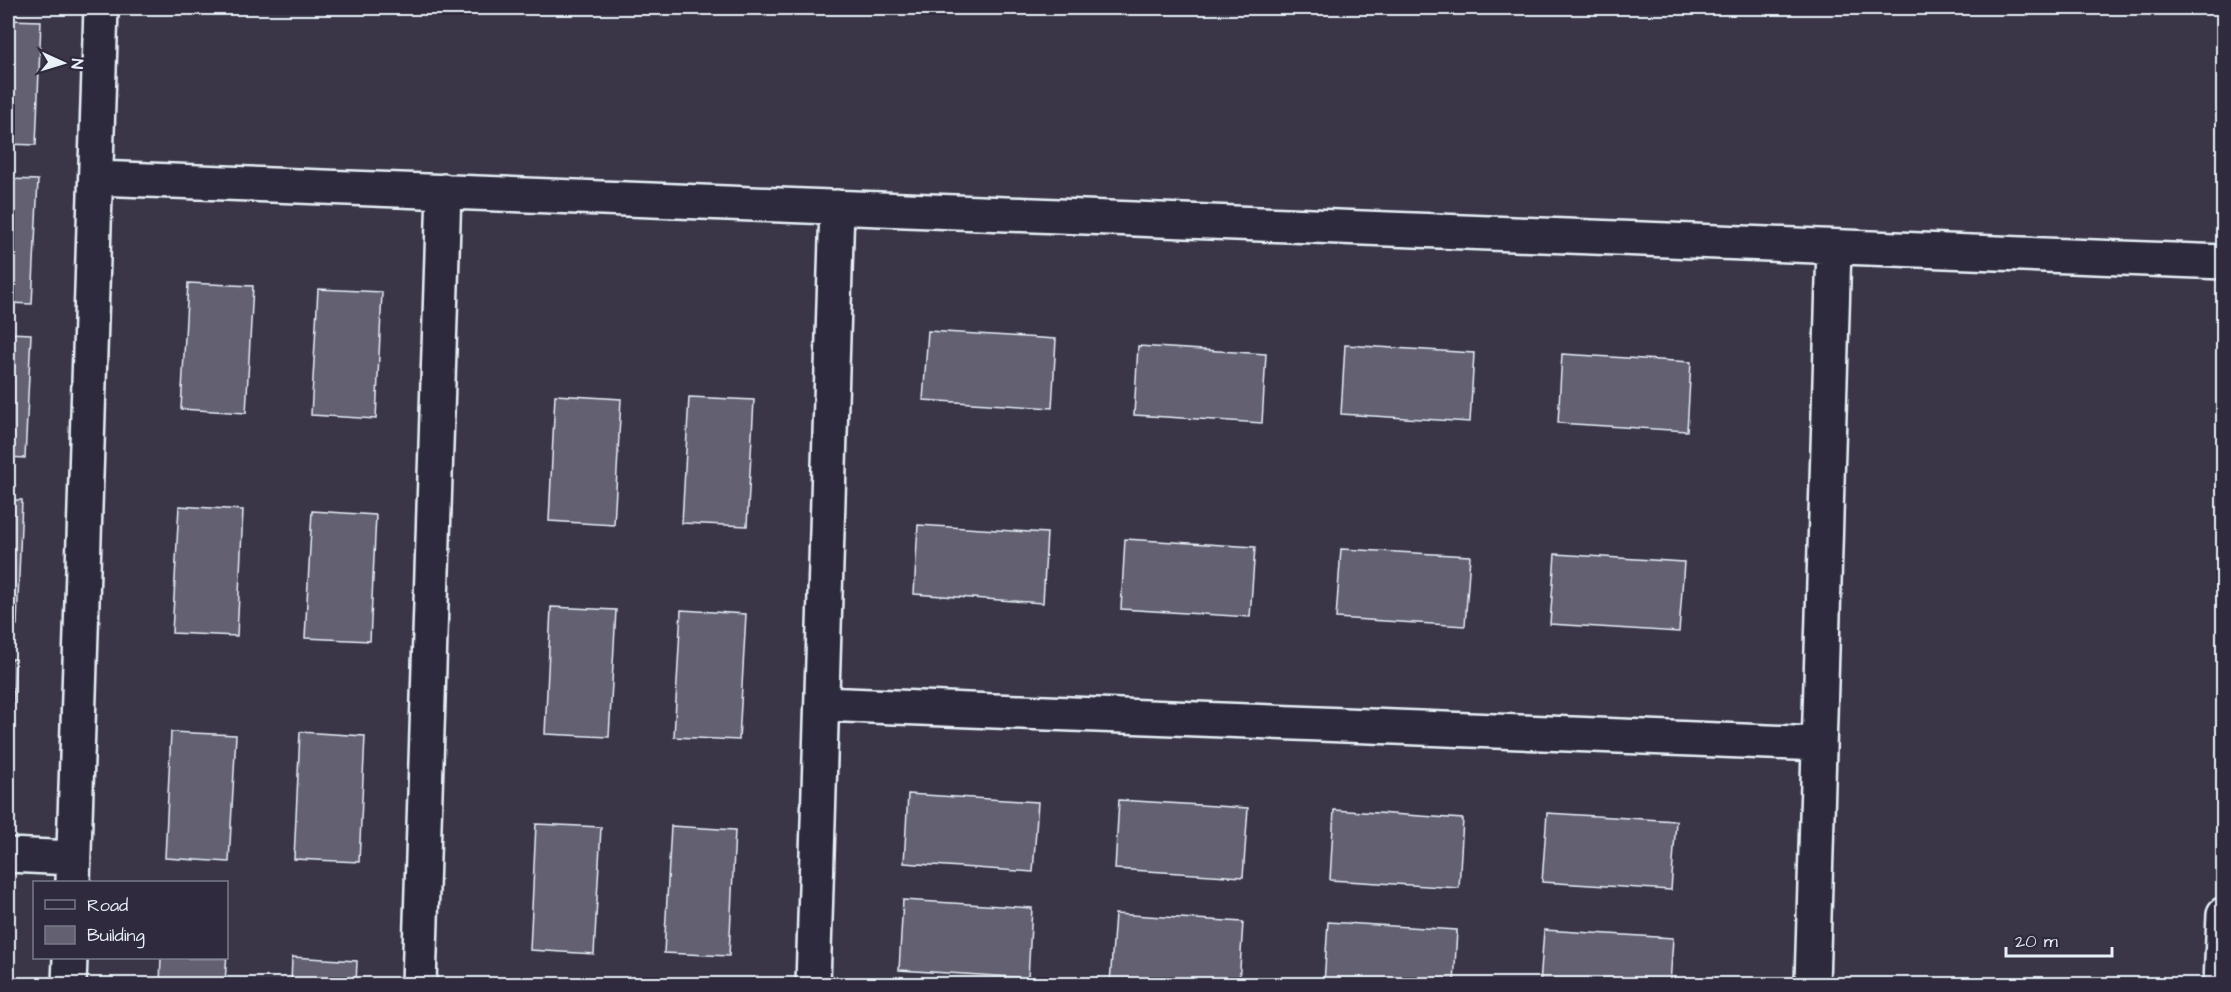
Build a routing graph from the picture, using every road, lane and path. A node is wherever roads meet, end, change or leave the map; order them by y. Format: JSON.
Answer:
{"nodes":[{"id":1,"x":101,"y":8,"type":"edge"},
{"id":2,"x":96,"y":178,"type":"junction"},
{"id":3,"x":444,"y":191,"type":"junction"},
{"id":4,"x":837,"y":207,"type":"junction"},
{"id":5,"x":1834,"y":247,"type":"junction"},
{"id":6,"x":2223,"y":262,"type":"edge"},
{"id":7,"x":822,"y":704,"type":"junction"},
{"id":8,"x":1819,"y":744,"type":"junction"},
{"id":9,"x":8,"y":855,"type":"edge"},
{"id":10,"x":73,"y":870,"type":"edge"},
{"id":11,"x":2223,"y":914,"type":"edge"},
{"id":12,"x":70,"y":959,"type":"edge"},
{"id":13,"x":69,"y":984,"type":"edge"},
{"id":14,"x":419,"y":984,"type":"edge"},
{"id":15,"x":813,"y":984,"type":"edge"},
{"id":16,"x":1812,"y":984,"type":"edge"},
{"id":17,"x":2221,"y":984,"type":"edge"}],
"edges":[{"from":1,"to":2,"type":"lane"},
{"from":2,"to":3,"type":"lane"},
{"from":2,"to":10,"type":"lane"},
{"from":3,"to":4,"type":"lane"},
{"from":3,"to":14,"type":"lane"},
{"from":4,"to":5,"type":"lane"},
{"from":4,"to":7,"type":"lane"},
{"from":5,"to":6,"type":"lane"},
{"from":5,"to":8,"type":"lane"},
{"from":7,"to":8,"type":"lane"},
{"from":7,"to":15,"type":"lane"},
{"from":8,"to":16,"type":"lane"},
{"from":9,"to":10,"type":"lane"},
{"from":11,"to":17,"type":"lane"},
{"from":12,"to":13,"type":"lane"}]}
